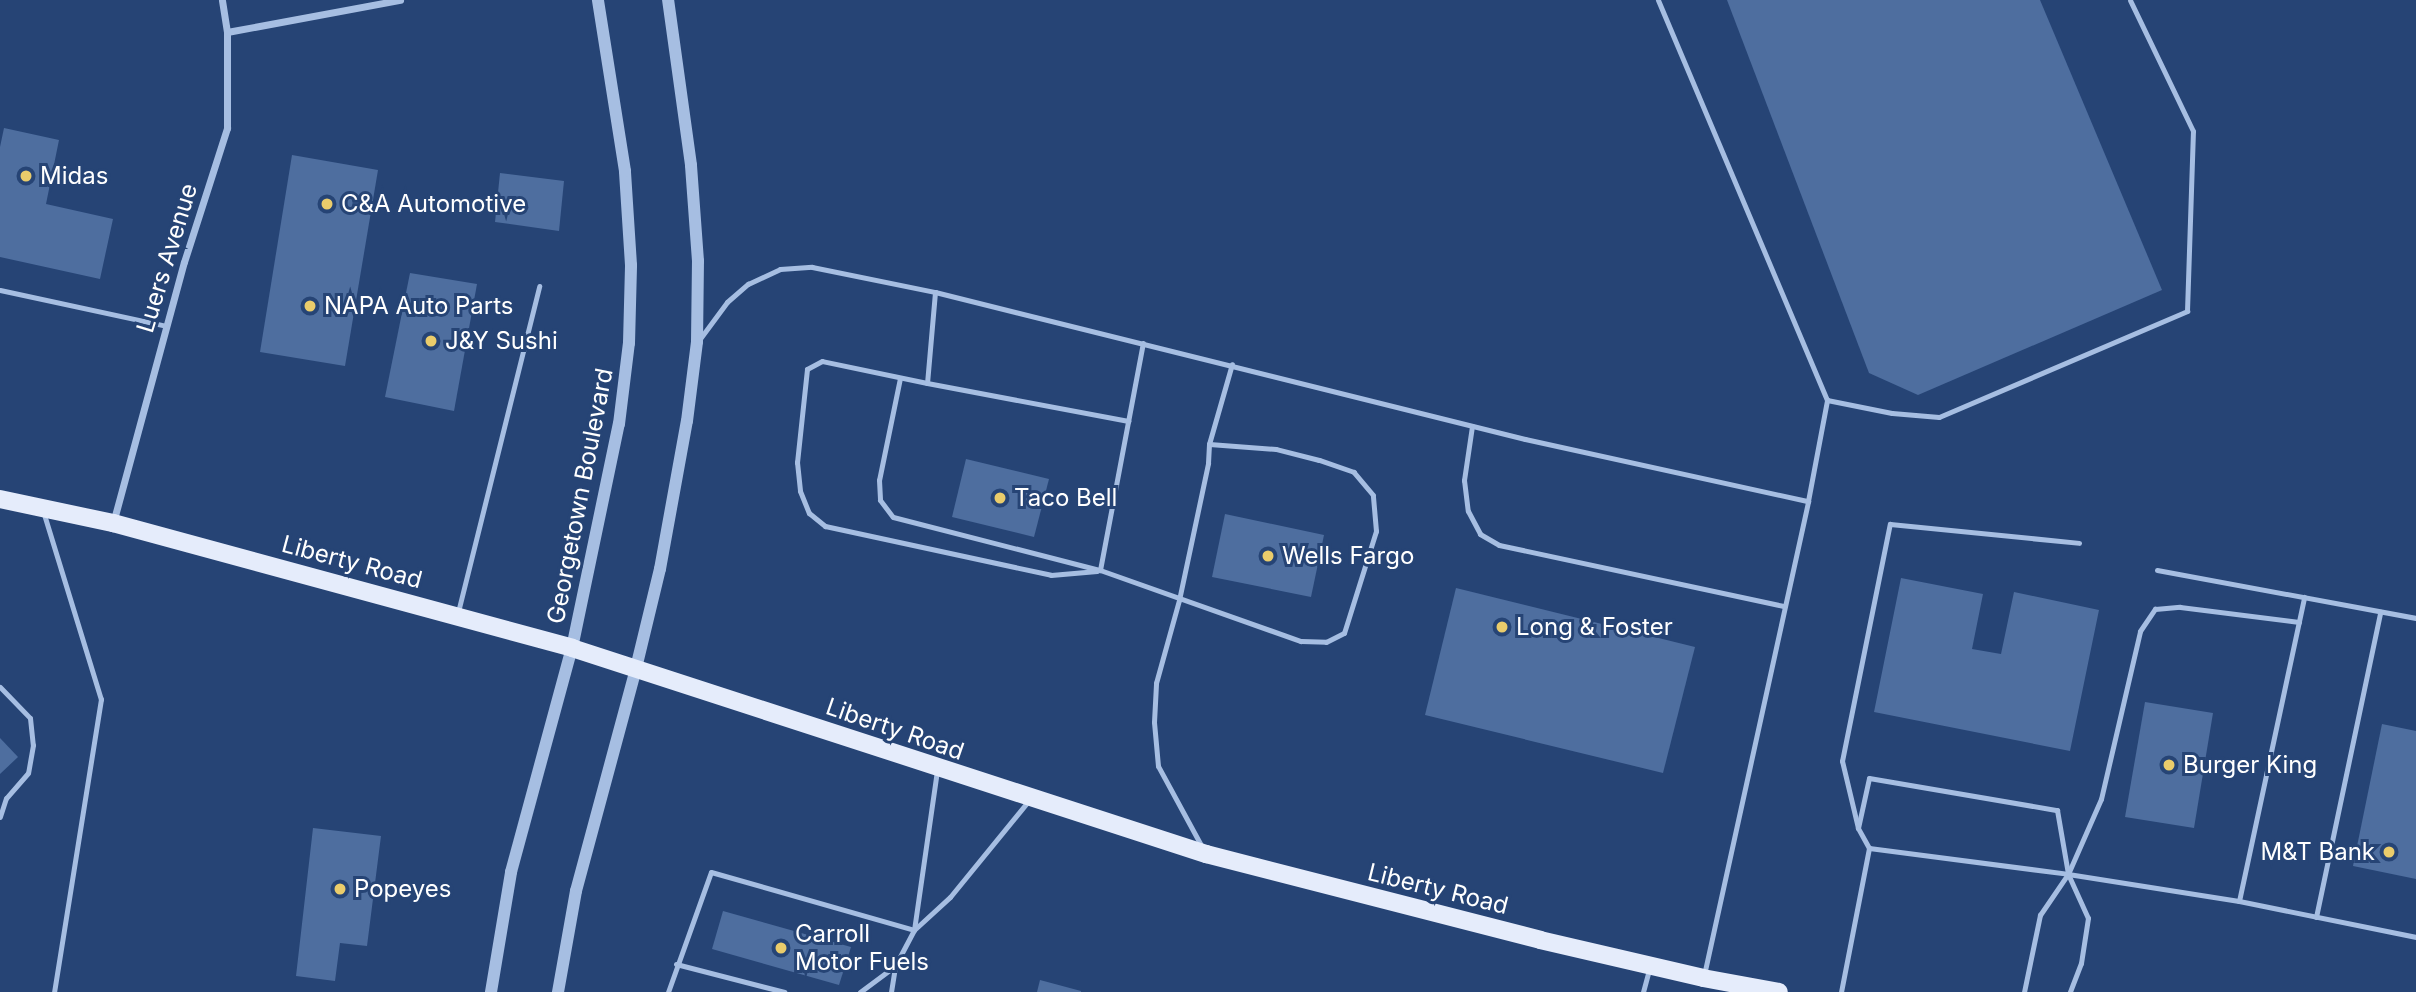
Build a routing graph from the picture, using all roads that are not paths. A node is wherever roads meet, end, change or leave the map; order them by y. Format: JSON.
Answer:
{"nodes":[{"id":1,"x":222,"y":0,"type":"edge"},
{"id":2,"x":400,"y":0,"type":"edge"},
{"id":3,"x":598,"y":0,"type":"edge"},
{"id":4,"x":667,"y":0,"type":"edge"},
{"id":5,"x":1658,"y":0,"type":"edge"},
{"id":6,"x":2130,"y":0,"type":"edge"},
{"id":7,"x":227,"y":32,"type":"junction"},
{"id":8,"x":539,"y":285,"type":"dead end"},
{"id":9,"x":0,"y":290,"type":"edge"},
{"id":10,"x":935,"y":292,"type":"junction"},
{"id":11,"x":166,"y":326,"type":"junction"},
{"id":12,"x":697,"y":342,"type":"junction"},
{"id":13,"x":1143,"y":343,"type":"junction"},
{"id":14,"x":1232,"y":364,"type":"junction"},
{"id":15,"x":900,"y":379,"type":"junction"},
{"id":16,"x":927,"y":383,"type":"junction"},
{"id":17,"x":1827,"y":400,"type":"junction"},
{"id":18,"x":1128,"y":421,"type":"junction"},
{"id":19,"x":1472,"y":425,"type":"junction"},
{"id":20,"x":1209,"y":444,"type":"junction"},
{"id":21,"x":0,"y":499,"type":"edge"},
{"id":22,"x":1808,"y":501,"type":"junction"},
{"id":23,"x":42,"y":508,"type":"junction"},
{"id":24,"x":113,"y":523,"type":"junction"},
{"id":25,"x":2079,"y":543,"type":"dead end"},
{"id":26,"x":1100,"y":570,"type":"junction"},
{"id":27,"x":2157,"y":570,"type":"dead end"},
{"id":28,"x":2304,"y":597,"type":"junction"},
{"id":29,"x":1180,"y":600,"type":"junction"},
{"id":30,"x":1784,"y":606,"type":"junction"},
{"id":31,"x":2380,"y":612,"type":"junction"},
{"id":32,"x":457,"y":615,"type":"junction"},
{"id":33,"x":2416,"y":618,"type":"edge"},
{"id":34,"x":2299,"y":622,"type":"junction"},
{"id":35,"x":572,"y":648,"type":"junction"},
{"id":36,"x":636,"y":668,"type":"junction"},
{"id":37,"x":0,"y":687,"type":"edge"},
{"id":38,"x":938,"y":769,"type":"junction"},
{"id":39,"x":1030,"y":799,"type":"junction"},
{"id":40,"x":0,"y":817,"type":"edge"},
{"id":41,"x":1858,"y":828,"type":"junction"},
{"id":42,"x":1869,"y":848,"type":"junction"},
{"id":43,"x":1206,"y":854,"type":"junction"},
{"id":44,"x":2068,"y":873,"type":"junction"},
{"id":45,"x":2239,"y":901,"type":"junction"},
{"id":46,"x":2316,"y":917,"type":"junction"},
{"id":47,"x":914,"y":930,"type":"junction"},
{"id":48,"x":2416,"y":937,"type":"edge"},
{"id":49,"x":676,"y":964,"type":"junction"},
{"id":50,"x":1650,"y":966,"type":"junction"},
{"id":51,"x":895,"y":967,"type":"junction"},
{"id":52,"x":1703,"y":978,"type":"junction"},
{"id":53,"x":54,"y":992,"type":"edge"},
{"id":54,"x":491,"y":992,"type":"edge"},
{"id":55,"x":558,"y":992,"type":"edge"},
{"id":56,"x":668,"y":992,"type":"edge"},
{"id":57,"x":785,"y":992,"type":"edge"},
{"id":58,"x":860,"y":992,"type":"edge"},
{"id":59,"x":891,"y":992,"type":"edge"},
{"id":60,"x":1643,"y":992,"type":"edge"},
{"id":61,"x":1779,"y":992,"type":"edge"},
{"id":62,"x":1841,"y":992,"type":"edge"},
{"id":63,"x":2024,"y":992,"type":"edge"},
{"id":64,"x":2070,"y":992,"type":"edge"}],
"edges":[{"from":1,"to":7,"type":"street","name":"Luers Avenue"},
{"from":2,"to":7,"type":"street"},
{"from":3,"to":35,"type":"street","name":"Georgetown Boulevard"},
{"from":4,"to":12,"type":"street"},
{"from":5,"to":17,"type":"lane"},
{"from":6,"to":17,"type":"lane"},
{"from":7,"to":11,"type":"street","name":"Luers Avenue"},
{"from":8,"to":32,"type":"lane"},
{"from":9,"to":11,"type":"lane"},
{"from":10,"to":12,"type":"lane"},
{"from":10,"to":13,"type":"lane"},
{"from":10,"to":16,"type":"lane"},
{"from":11,"to":24,"type":"street","name":"Luers Avenue"},
{"from":12,"to":36,"type":"street"},
{"from":13,"to":14,"type":"lane"},
{"from":13,"to":18,"type":"lane"},
{"from":14,"to":19,"type":"lane"},
{"from":14,"to":20,"type":"lane"},
{"from":15,"to":16,"type":"lane"},
{"from":15,"to":26,"type":"lane"},
{"from":15,"to":26,"type":"lane"},
{"from":16,"to":18,"type":"lane"},
{"from":17,"to":22,"type":"lane"},
{"from":18,"to":26,"type":"lane"},
{"from":19,"to":22,"type":"lane"},
{"from":19,"to":30,"type":"lane"},
{"from":20,"to":29,"type":"lane"},
{"from":20,"to":29,"type":"lane"},
{"from":21,"to":23,"type":"main road","name":"Liberty Road"},
{"from":22,"to":30,"type":"lane"},
{"from":23,"to":24,"type":"main road","name":"Liberty Road"},
{"from":23,"to":53,"type":"lane"},
{"from":24,"to":32,"type":"main road","name":"Liberty Road"},
{"from":25,"to":41,"type":"lane"},
{"from":26,"to":29,"type":"lane"},
{"from":27,"to":28,"type":"lane"},
{"from":28,"to":31,"type":"lane"},
{"from":28,"to":34,"type":"lane"},
{"from":29,"to":43,"type":"lane"},
{"from":30,"to":52,"type":"lane"},
{"from":31,"to":33,"type":"lane"},
{"from":31,"to":46,"type":"lane"},
{"from":32,"to":35,"type":"main road","name":"Liberty Road"},
{"from":34,"to":44,"type":"lane"},
{"from":34,"to":45,"type":"lane"},
{"from":35,"to":36,"type":"main road","name":"Liberty Road"},
{"from":35,"to":54,"type":"street","name":"Georgetown Boulevard"},
{"from":36,"to":38,"type":"main road","name":"Liberty Road"},
{"from":36,"to":55,"type":"street"},
{"from":37,"to":40,"type":"lane"},
{"from":38,"to":39,"type":"main road","name":"Liberty Road"},
{"from":38,"to":47,"type":"lane"},
{"from":39,"to":43,"type":"main road","name":"Liberty Road"},
{"from":39,"to":47,"type":"lane"},
{"from":41,"to":42,"type":"lane"},
{"from":41,"to":44,"type":"lane"},
{"from":42,"to":44,"type":"lane"},
{"from":42,"to":62,"type":"lane"},
{"from":43,"to":50,"type":"main road","name":"Liberty Road"},
{"from":44,"to":45,"type":"lane"},
{"from":44,"to":63,"type":"lane"},
{"from":44,"to":64,"type":"lane"},
{"from":45,"to":46,"type":"lane"},
{"from":46,"to":48,"type":"lane"},
{"from":47,"to":49,"type":"lane"},
{"from":47,"to":51,"type":"lane"},
{"from":49,"to":56,"type":"lane"},
{"from":49,"to":57,"type":"lane"},
{"from":50,"to":52,"type":"main road","name":"Liberty Road"},
{"from":50,"to":60,"type":"lane"},
{"from":51,"to":58,"type":"lane"},
{"from":51,"to":59,"type":"lane"},
{"from":52,"to":61,"type":"main road","name":"Liberty Road"}]}
